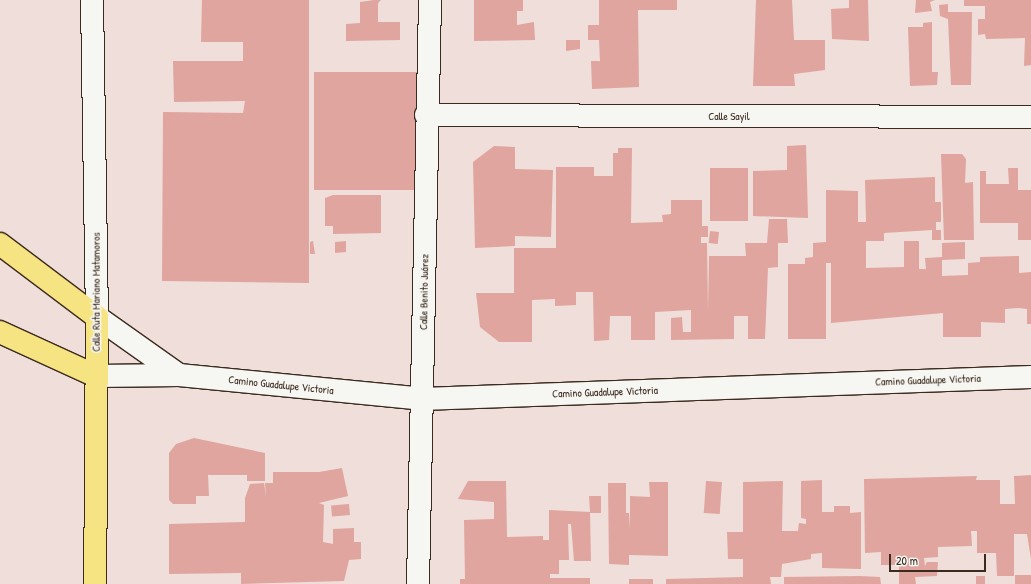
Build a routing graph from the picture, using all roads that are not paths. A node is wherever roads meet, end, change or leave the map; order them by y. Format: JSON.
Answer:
{"nodes":[{"id":1,"x":92,"y":0,"type":"edge"},
{"id":2,"x":430,"y":0,"type":"edge"},
{"id":3,"x":426,"y":115,"type":"junction"},
{"id":4,"x":1031,"y":117,"type":"edge"},
{"id":5,"x":0,"y":244,"type":"edge"},
{"id":6,"x":97,"y":317,"type":"junction"},
{"id":7,"x":0,"y":332,"type":"edge"},
{"id":8,"x":179,"y":375,"type":"junction"},
{"id":9,"x":96,"y":376,"type":"junction"},
{"id":10,"x":1031,"y":377,"type":"edge"},
{"id":11,"x":422,"y":399,"type":"junction"},
{"id":12,"x":95,"y":584,"type":"edge"},
{"id":13,"x":418,"y":584,"type":"edge"}],
"edges":[{"from":1,"to":6,"type":"street","name":"Calle Ruta Mariano Matamoros"},
{"from":2,"to":3,"type":"street","name":"Calle Benito Juárez"},
{"from":3,"to":4,"type":"street","name":"Calle Sayil"},
{"from":3,"to":11,"type":"street","name":"Calle Benito Juárez"},
{"from":5,"to":6,"type":"main road","name":"Camino Guadalupe Victoria"},
{"from":6,"to":8,"type":"street","name":"Camino Guadalupe Victoria"},
{"from":6,"to":9,"type":"main road","name":"Calle Ruta Mariano Matamoros"},
{"from":7,"to":9,"type":"main road","name":"Camino Guadalupe Victoria"},
{"from":8,"to":9,"type":"street","name":"Camino Guadalupe Victoria"},
{"from":8,"to":11,"type":"street","name":"Camino Guadalupe Victoria"},
{"from":9,"to":12,"type":"main road","name":"Calle Ruta Mariano Matamoros"},
{"from":10,"to":11,"type":"street","name":"Camino Guadalupe Victoria"},
{"from":11,"to":13,"type":"street","name":"Calle Benito Juárez"}]}
